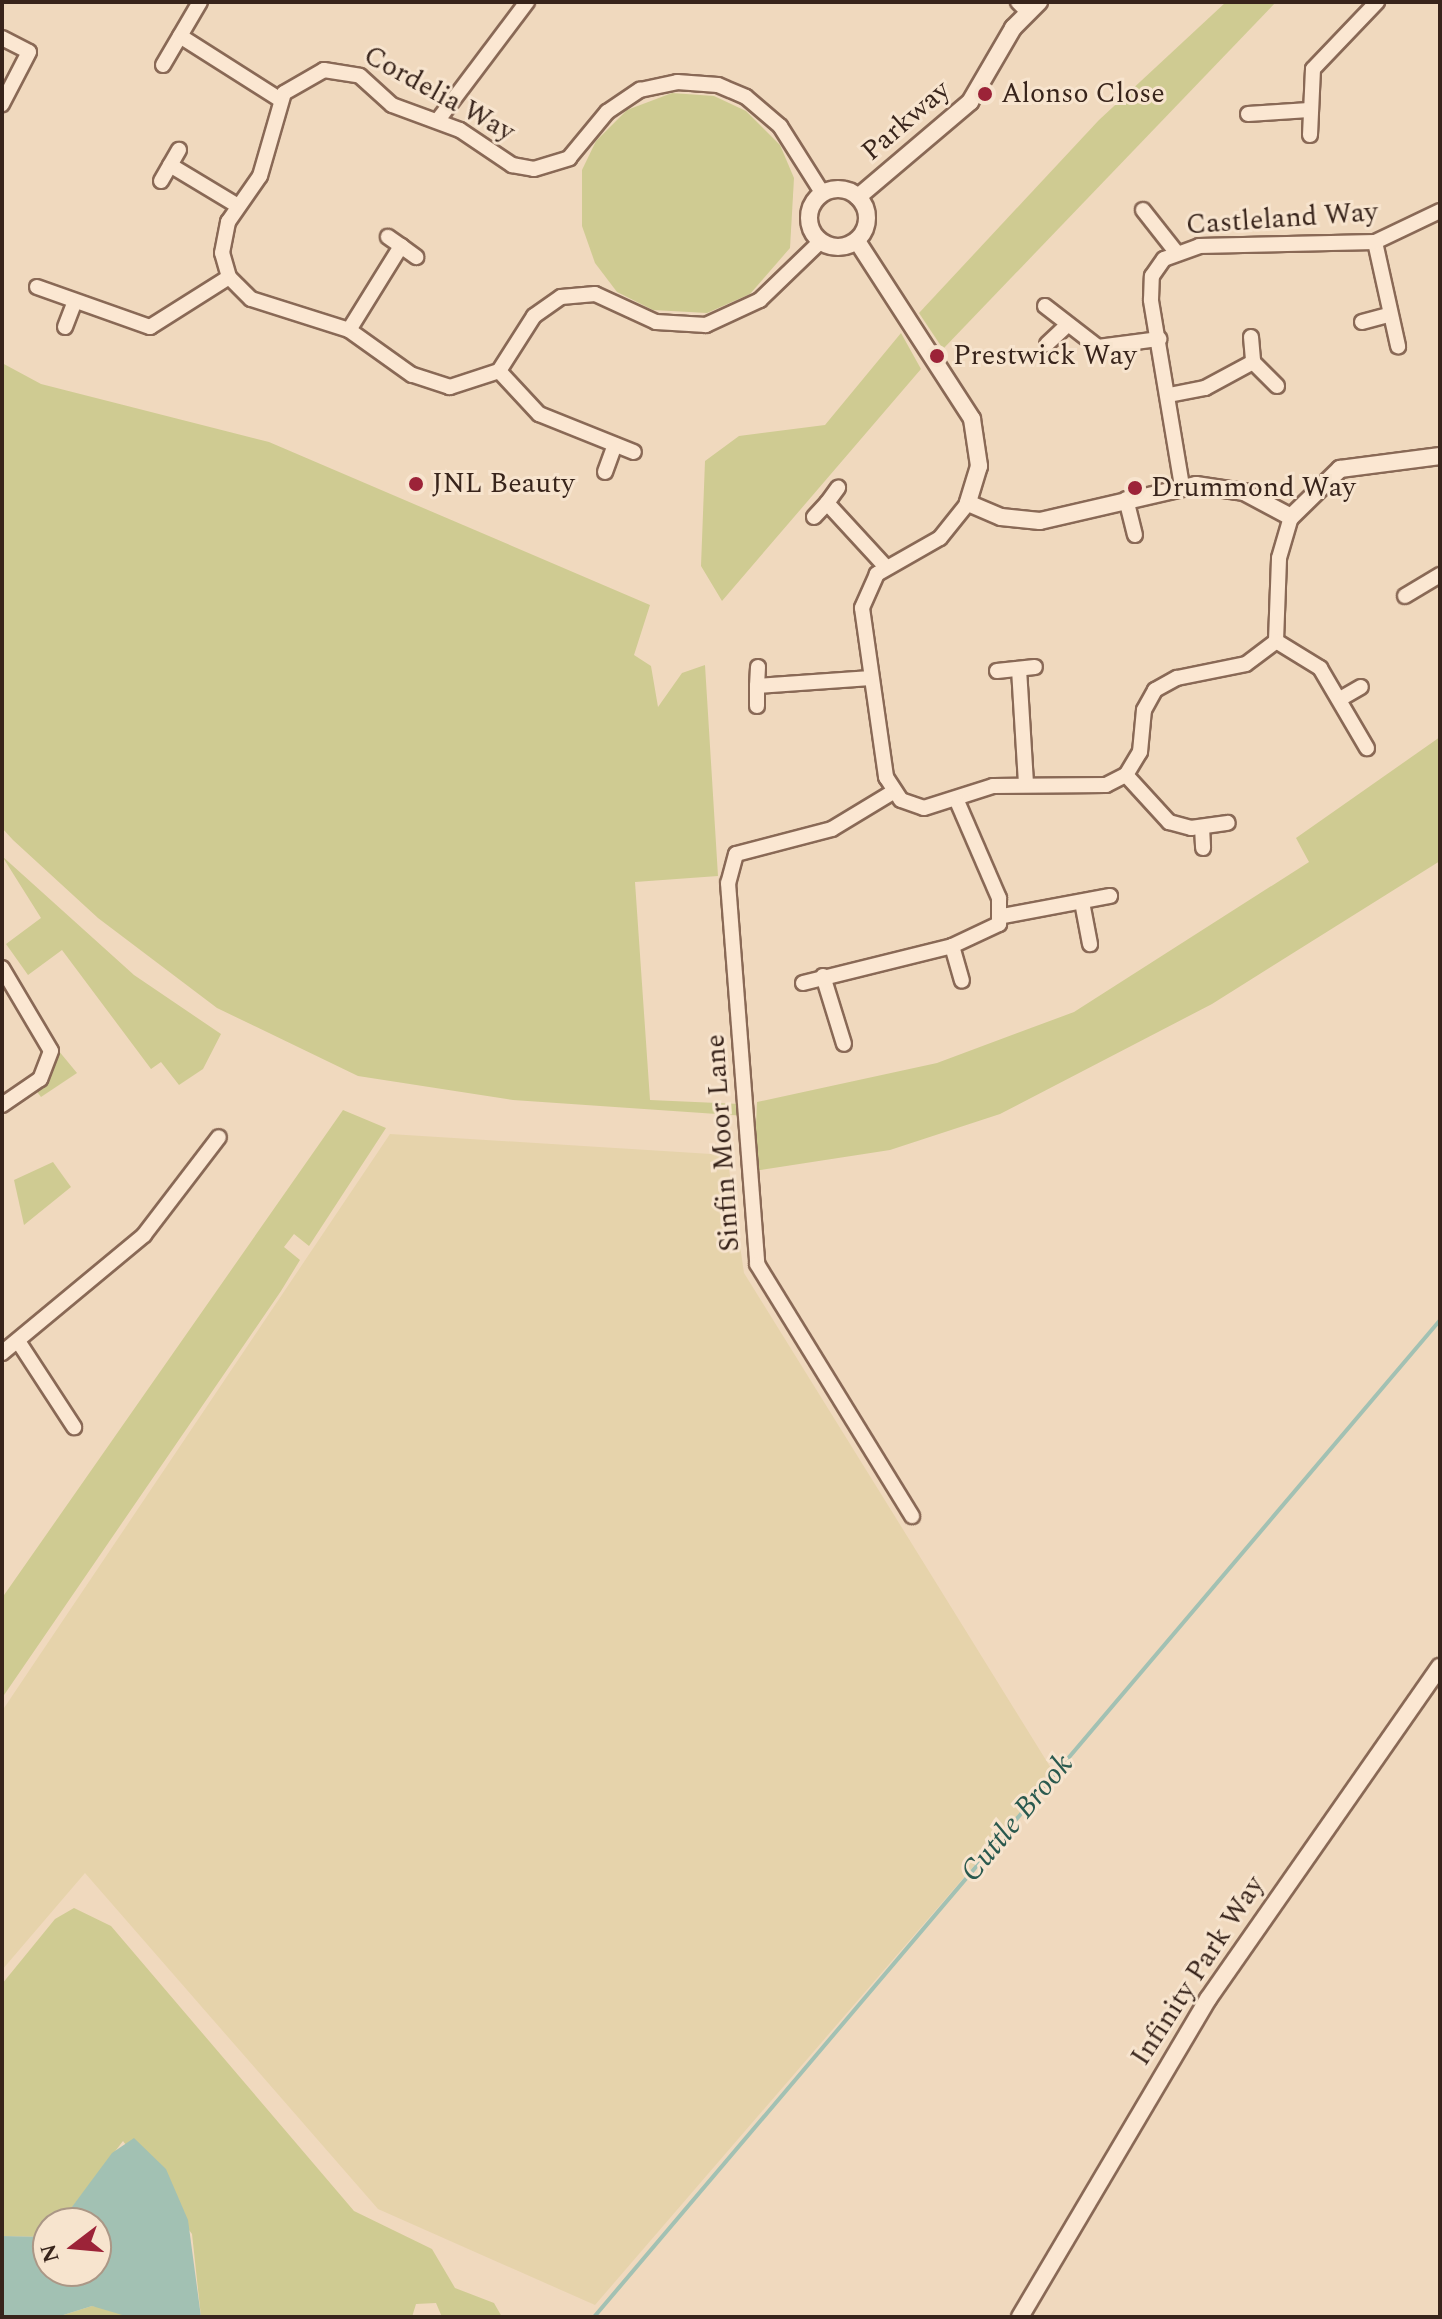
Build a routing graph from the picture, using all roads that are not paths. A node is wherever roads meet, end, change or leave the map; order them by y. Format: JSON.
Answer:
{"nodes":[{"id":1,"x":200,"y":2,"type":"edge"},
{"id":2,"x":527,"y":2,"type":"edge"},
{"id":3,"x":1377,"y":2,"type":"edge"},
{"id":4,"x":1028,"y":5,"type":"edge"},
{"id":5,"x":180,"y":36,"type":"junction"},
{"id":6,"x":2,"y":38,"type":"edge"},
{"id":7,"x":163,"y":65,"type":"dead end"},
{"id":8,"x":281,"y":100,"type":"junction"},
{"id":9,"x":2,"y":104,"type":"edge"},
{"id":10,"x":1309,"y":110,"type":"junction"},
{"id":11,"x":1248,"y":114,"type":"dead end"},
{"id":12,"x":438,"y":120,"type":"junction"},
{"id":13,"x":1310,"y":135,"type":"dead end"},
{"id":14,"x":179,"y":150,"type":"dead end"},
{"id":15,"x":170,"y":165,"type":"junction"},
{"id":16,"x":161,"y":181,"type":"dead end"},
{"id":17,"x":823,"y":194,"type":"junction"},
{"id":18,"x":858,"y":197,"type":"junction"},
{"id":19,"x":238,"y":206,"type":"junction"},
{"id":20,"x":1143,"y":210,"type":"dead end"},
{"id":21,"x":1440,"y":211,"type":"edge"},
{"id":22,"x":388,"y":237,"type":"dead end"},
{"id":23,"x":821,"y":241,"type":"junction"},
{"id":24,"x":857,"y":241,"type":"junction"},
{"id":25,"x":1375,"y":242,"type":"junction"},
{"id":26,"x":401,"y":246,"type":"junction"},
{"id":27,"x":1176,"y":252,"type":"junction"},
{"id":28,"x":416,"y":257,"type":"dead end"},
{"id":29,"x":227,"y":271,"type":"junction"},
{"id":30,"x":37,"y":287,"type":"dead end"},
{"id":31,"x":74,"y":303,"type":"junction"},
{"id":32,"x":1045,"y":306,"type":"dead end"},
{"id":33,"x":1389,"y":315,"type":"junction"},
{"id":34,"x":1362,"y":322,"type":"dead end"},
{"id":35,"x":65,"y":327,"type":"dead end"},
{"id":36,"x":1065,"y":327,"type":"junction"},
{"id":37,"x":349,"y":330,"type":"junction"},
{"id":38,"x":1251,"y":337,"type":"dead end"},
{"id":39,"x":1159,"y":339,"type":"junction"},
{"id":40,"x":1047,"y":344,"type":"dead end"},
{"id":41,"x":1398,"y":346,"type":"dead end"},
{"id":42,"x":1253,"y":362,"type":"junction"},
{"id":43,"x":499,"y":371,"type":"junction"},
{"id":44,"x":1277,"y":386,"type":"dead end"},
{"id":45,"x":1169,"y":395,"type":"junction"},
{"id":46,"x":615,"y":445,"type":"junction"},
{"id":47,"x":634,"y":452,"type":"dead end"},
{"id":48,"x":1440,"y":456,"type":"edge"},
{"id":49,"x":605,"y":472,"type":"dead end"},
{"id":50,"x":1182,"y":486,"type":"junction"},
{"id":51,"x":838,"y":488,"type":"dead end"},
{"id":52,"x":1126,"y":499,"type":"junction"},
{"id":53,"x":827,"y":503,"type":"junction"},
{"id":54,"x":968,"y":503,"type":"junction"},
{"id":55,"x":814,"y":517,"type":"dead end"},
{"id":56,"x":1291,"y":517,"type":"junction"},
{"id":57,"x":1135,"y":535,"type":"dead end"},
{"id":58,"x":885,"y":566,"type":"junction"},
{"id":59,"x":1440,"y":576,"type":"edge"},
{"id":60,"x":1405,"y":596,"type":"dead end"},
{"id":61,"x":1276,"y":641,"type":"junction"},
{"id":62,"x":758,"y":667,"type":"dead end"},
{"id":63,"x":1035,"y":667,"type":"dead end"},
{"id":64,"x":1019,"y":669,"type":"junction"},
{"id":65,"x":997,"y":671,"type":"dead end"},
{"id":66,"x":871,"y":678,"type":"junction"},
{"id":67,"x":757,"y":686,"type":"junction"},
{"id":68,"x":1361,"y":687,"type":"dead end"},
{"id":69,"x":1340,"y":699,"type":"junction"},
{"id":70,"x":757,"y":706,"type":"dead end"},
{"id":71,"x":1367,"y":748,"type":"dead end"},
{"id":72,"x":1126,"y":775,"type":"junction"},
{"id":73,"x":1026,"y":783,"type":"junction"},
{"id":74,"x":893,"y":792,"type":"junction"},
{"id":75,"x":957,"y":801,"type":"junction"},
{"id":76,"x":1228,"y":823,"type":"dead end"},
{"id":77,"x":1202,"y":827,"type":"junction"},
{"id":78,"x":1203,"y":848,"type":"dead end"},
{"id":79,"x":1110,"y":896,"type":"dead end"},
{"id":80,"x":1082,"y":902,"type":"junction"},
{"id":81,"x":1003,"y":916,"type":"junction"},
{"id":82,"x":1090,"y":944,"type":"dead end"},
{"id":83,"x":952,"y":946,"type":"junction"},
{"id":84,"x":2,"y":968,"type":"edge"},
{"id":85,"x":823,"y":976,"type":"junction"},
{"id":86,"x":962,"y":981,"type":"dead end"},
{"id":87,"x":803,"y":983,"type":"dead end"},
{"id":88,"x":844,"y":1044,"type":"dead end"},
{"id":89,"x":2,"y":1105,"type":"edge"},
{"id":90,"x":219,"y":1137,"type":"dead end"},
{"id":91,"x":18,"y":1341,"type":"junction"},
{"id":92,"x":2,"y":1353,"type":"edge"},
{"id":93,"x":74,"y":1427,"type":"dead end"},
{"id":94,"x":912,"y":1516,"type":"dead end"},
{"id":95,"x":1440,"y":1667,"type":"edge"},
{"id":96,"x":1020,"y":2317,"type":"edge"}],
"edges":[{"from":1,"to":5,"type":"street"},
{"from":2,"to":12,"type":"street"},
{"from":3,"to":10,"type":"street"},
{"from":4,"to":18,"type":"street","name":"Parkway"},
{"from":5,"to":7,"type":"street"},
{"from":5,"to":8,"type":"street"},
{"from":6,"to":9,"type":"street"},
{"from":8,"to":12,"type":"street","name":"Cordelia Way"},
{"from":8,"to":19,"type":"street"},
{"from":10,"to":11,"type":"street"},
{"from":10,"to":13,"type":"street"},
{"from":12,"to":17,"type":"street","name":"Cordelia Way"},
{"from":14,"to":15,"type":"street"},
{"from":15,"to":16,"type":"street"},
{"from":15,"to":19,"type":"street"},
{"from":17,"to":18,"type":"street"},
{"from":17,"to":23,"type":"street"},
{"from":18,"to":24,"type":"street"},
{"from":19,"to":29,"type":"street"},
{"from":20,"to":27,"type":"street"},
{"from":21,"to":25,"type":"street","name":"Castleland Way"},
{"from":22,"to":26,"type":"street"},
{"from":23,"to":24,"type":"street"},
{"from":23,"to":43,"type":"street"},
{"from":24,"to":54,"type":"street"},
{"from":25,"to":27,"type":"street","name":"Castleland Way"},
{"from":25,"to":33,"type":"street"},
{"from":26,"to":28,"type":"street"},
{"from":26,"to":37,"type":"street"},
{"from":27,"to":39,"type":"street","name":"Castleland Way"},
{"from":29,"to":31,"type":"street"},
{"from":29,"to":37,"type":"street"},
{"from":30,"to":31,"type":"street"},
{"from":31,"to":35,"type":"street"},
{"from":32,"to":36,"type":"street"},
{"from":33,"to":34,"type":"street"},
{"from":33,"to":41,"type":"street"},
{"from":36,"to":39,"type":"street"},
{"from":36,"to":40,"type":"street"},
{"from":37,"to":43,"type":"street"},
{"from":38,"to":42,"type":"street"},
{"from":39,"to":45,"type":"street","name":"Castleland Way"},
{"from":42,"to":44,"type":"street"},
{"from":42,"to":45,"type":"street"},
{"from":43,"to":46,"type":"street"},
{"from":45,"to":50,"type":"street","name":"Castleland Way"},
{"from":46,"to":47,"type":"street"},
{"from":46,"to":49,"type":"street"},
{"from":48,"to":56,"type":"street"},
{"from":50,"to":52,"type":"street"},
{"from":50,"to":56,"type":"street"},
{"from":51,"to":53,"type":"street"},
{"from":52,"to":54,"type":"street"},
{"from":52,"to":57,"type":"street"},
{"from":53,"to":55,"type":"street"},
{"from":53,"to":58,"type":"street"},
{"from":54,"to":58,"type":"street"},
{"from":56,"to":61,"type":"street"},
{"from":58,"to":66,"type":"street"},
{"from":59,"to":60,"type":"street"},
{"from":61,"to":69,"type":"street"},
{"from":61,"to":72,"type":"street"},
{"from":62,"to":67,"type":"street"},
{"from":63,"to":64,"type":"street"},
{"from":64,"to":65,"type":"street"},
{"from":64,"to":73,"type":"street"},
{"from":66,"to":67,"type":"street"},
{"from":66,"to":74,"type":"street"},
{"from":67,"to":70,"type":"street"},
{"from":68,"to":69,"type":"street"},
{"from":69,"to":71,"type":"street"},
{"from":72,"to":73,"type":"street"},
{"from":72,"to":77,"type":"street"},
{"from":73,"to":75,"type":"street"},
{"from":74,"to":75,"type":"street"},
{"from":74,"to":94,"type":"street","name":"Sinfin Moor Lane"},
{"from":75,"to":81,"type":"street"},
{"from":76,"to":77,"type":"street"},
{"from":77,"to":78,"type":"street"},
{"from":79,"to":80,"type":"street"},
{"from":80,"to":81,"type":"street"},
{"from":80,"to":82,"type":"street"},
{"from":81,"to":83,"type":"street"},
{"from":83,"to":85,"type":"street"},
{"from":83,"to":86,"type":"street"},
{"from":84,"to":89,"type":"street"},
{"from":85,"to":87,"type":"street"},
{"from":85,"to":88,"type":"street"},
{"from":90,"to":91,"type":"street"},
{"from":91,"to":92,"type":"street"},
{"from":91,"to":93,"type":"street"},
{"from":95,"to":96,"type":"street","name":"Infinity Park Way"}]}
